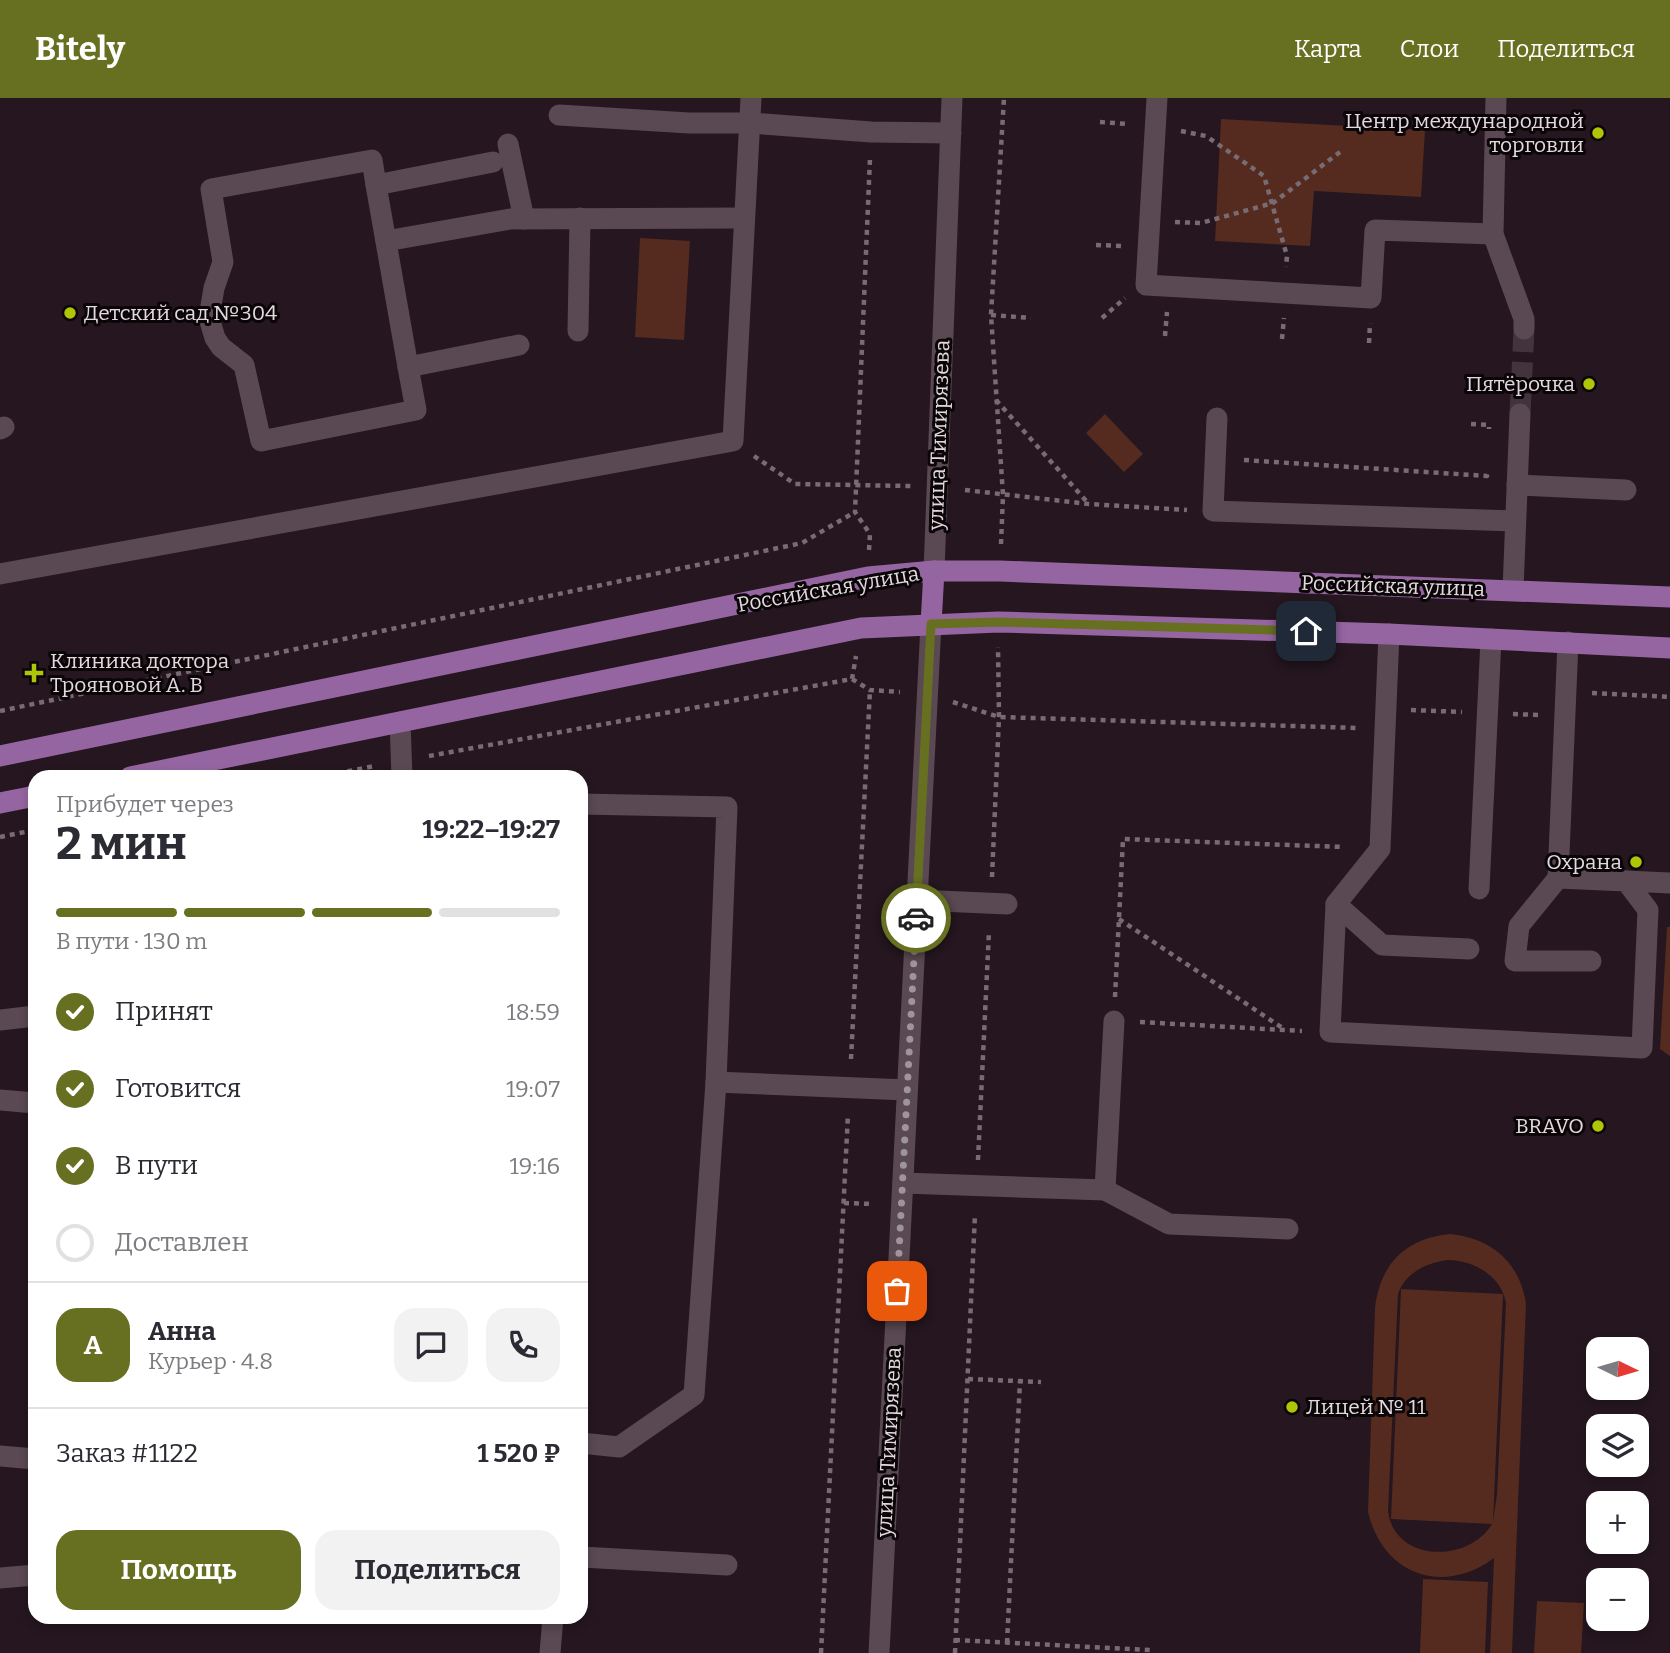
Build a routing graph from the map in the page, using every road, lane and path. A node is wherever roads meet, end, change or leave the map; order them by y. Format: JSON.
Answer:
{"nodes":[{"id":1,"x":751,"y":98,"type":"edge"},
{"id":2,"x":952,"y":98,"type":"edge"},
{"id":3,"x":1004,"y":98,"type":"edge"},
{"id":4,"x":1157,"y":98,"type":"edge"},
{"id":5,"x":1496,"y":98,"type":"edge"},
{"id":6,"x":559,"y":115,"type":"dead end"},
{"id":7,"x":750,"y":123,"type":"junction"},
{"id":8,"x":871,"y":132,"type":"junction"},
{"id":9,"x":951,"y":133,"type":"junction"},
{"id":10,"x":1206,"y":136,"type":"dead end"},
{"id":11,"x":508,"y":144,"type":"dead end"},
{"id":12,"x":1340,"y":152,"type":"dead end"},
{"id":13,"x":492,"y":162,"type":"dead end"},
{"id":14,"x":376,"y":185,"type":"junction"},
{"id":15,"x":1273,"y":203,"type":"junction"},
{"id":16,"x":580,"y":218,"type":"junction"},
{"id":17,"x":744,"y":218,"type":"junction"},
{"id":18,"x":524,"y":219,"type":"junction"},
{"id":19,"x":1201,"y":223,"type":"dead end"},
{"id":20,"x":1493,"y":234,"type":"junction"},
{"id":21,"x":386,"y":241,"type":"junction"},
{"id":22,"x":1287,"y":257,"type":"dead end"},
{"id":23,"x":1128,"y":296,"type":"dead end"},
{"id":24,"x":991,"y":315,"type":"junction"},
{"id":25,"x":1031,"y":318,"type":"dead end"},
{"id":26,"x":1102,"y":318,"type":"dead end"},
{"id":27,"x":1524,"y":329,"type":"tunnel mouth"},
{"id":28,"x":578,"y":331,"type":"dead end"},
{"id":29,"x":519,"y":345,"type":"dead end"},
{"id":30,"x":408,"y":367,"type":"junction"},
{"id":31,"x":996,"y":400,"type":"junction"},
{"id":32,"x":1520,"y":414,"type":"tunnel mouth"},
{"id":33,"x":1217,"y":418,"type":"dead end"},
{"id":34,"x":1471,"y":425,"type":"dead end"},
{"id":35,"x":1489,"y":438,"type":"dead end"},
{"id":36,"x":1215,"y":458,"type":"junction"},
{"id":37,"x":1488,"y":463,"type":"dead end"},
{"id":38,"x":1517,"y":485,"type":"junction"},
{"id":39,"x":1626,"y":490,"type":"dead end"},
{"id":40,"x":1190,"y":497,"type":"dead end"},
{"id":41,"x":1089,"y":504,"type":"dead end"},
{"id":42,"x":1189,"y":511,"type":"dead end"},
{"id":43,"x":855,"y":512,"type":"junction"},
{"id":44,"x":1515,"y":521,"type":"junction"},
{"id":45,"x":934,"y":571,"type":"junction"},
{"id":46,"x":1000,"y":571,"type":"junction"},
{"id":47,"x":0,"y":574,"type":"edge"},
{"id":48,"x":868,"y":577,"type":"junction"},
{"id":49,"x":1513,"y":590,"type":"junction"},
{"id":50,"x":1670,"y":597,"type":"edge"},
{"id":51,"x":998,"y":622,"type":"junction"},
{"id":52,"x":931,"y":624,"type":"junction"},
{"id":53,"x":860,"y":628,"type":"junction"},
{"id":54,"x":1389,"y":634,"type":"junction"},
{"id":55,"x":1491,"y":639,"type":"junction"},
{"id":56,"x":1568,"y":642,"type":"junction"},
{"id":57,"x":1670,"y":648,"type":"edge"},
{"id":58,"x":852,"y":679,"type":"dead end"},
{"id":59,"x":870,"y":690,"type":"dead end"},
{"id":60,"x":1566,"y":691,"type":"junction"},
{"id":61,"x":1670,"y":697,"type":"edge"},
{"id":62,"x":0,"y":710,"type":"edge"},
{"id":63,"x":999,"y":718,"type":"dead end"},
{"id":64,"x":400,"y":722,"type":"junction"},
{"id":65,"x":1,"y":751,"type":"edge"},
{"id":66,"x":164,"y":770,"type":"edge"},
{"id":67,"x":402,"y":770,"type":"edge"},
{"id":68,"x":28,"y":797,"type":"edge"},
{"id":69,"x":0,"y":803,"type":"edge"},
{"id":70,"x":588,"y":804,"type":"edge"},
{"id":71,"x":28,"y":831,"type":"edge"},
{"id":72,"x":0,"y":837,"type":"edge"},
{"id":73,"x":1380,"y":849,"type":"junction"},
{"id":74,"x":1558,"y":878,"type":"junction"},
{"id":75,"x":1626,"y":881,"type":"junction"},
{"id":76,"x":1670,"y":883,"type":"edge"},
{"id":77,"x":1479,"y":889,"type":"dead end"},
{"id":78,"x":917,"y":900,"type":"junction"},
{"id":79,"x":1007,"y":904,"type":"dead end"},
{"id":80,"x":1336,"y":904,"type":"junction"},
{"id":81,"x":1119,"y":918,"type":"junction"},
{"id":82,"x":1469,"y":949,"type":"dead end"},
{"id":83,"x":1591,"y":961,"type":"dead end"},
{"id":84,"x":28,"y":1017,"type":"edge"},
{"id":85,"x":0,"y":1020,"type":"edge"},
{"id":86,"x":1114,"y":1021,"type":"junction"},
{"id":87,"x":1285,"y":1030,"type":"junction"},
{"id":88,"x":1330,"y":1032,"type":"junction"},
{"id":89,"x":716,"y":1082,"type":"junction"},
{"id":90,"x":850,"y":1087,"type":"junction"},
{"id":91,"x":907,"y":1090,"type":"junction"},
{"id":92,"x":0,"y":1100,"type":"edge"},
{"id":93,"x":28,"y":1102,"type":"edge"},
{"id":94,"x":903,"y":1183,"type":"junction"},
{"id":95,"x":1105,"y":1190,"type":"junction"},
{"id":96,"x":1288,"y":1229,"type":"dead end"},
{"id":97,"x":968,"y":1379,"type":"dead end"},
{"id":98,"x":1020,"y":1381,"type":"junction"},
{"id":99,"x":1041,"y":1382,"type":"dead end"},
{"id":100,"x":588,"y":1444,"type":"edge"},
{"id":101,"x":0,"y":1456,"type":"edge"},
{"id":102,"x":28,"y":1458,"type":"edge"},
{"id":103,"x":588,"y":1557,"type":"edge"},
{"id":104,"x":727,"y":1565,"type":"dead end"},
{"id":105,"x":28,"y":1576,"type":"edge"},
{"id":106,"x":0,"y":1578,"type":"edge"},
{"id":107,"x":552,"y":1624,"type":"edge"},
{"id":108,"x":955,"y":1640,"type":"dead end"},
{"id":109,"x":1007,"y":1643,"type":"junction"},
{"id":110,"x":1150,"y":1650,"type":"dead end"},
{"id":111,"x":550,"y":1653,"type":"edge"},
{"id":112,"x":821,"y":1653,"type":"edge"},
{"id":113,"x":879,"y":1653,"type":"edge"}],
"edges":[{"from":1,"to":7,"type":"street"},
{"from":2,"to":9,"type":"street","name":"улица Тимирязева"},
{"from":3,"to":24,"type":"path"},
{"from":4,"to":20,"type":"street"},
{"from":5,"to":20,"type":"street"},
{"from":6,"to":7,"type":"street"},
{"from":7,"to":8,"type":"street"},
{"from":7,"to":17,"type":"street"},
{"from":8,"to":9,"type":"street"},
{"from":8,"to":43,"type":"path"},
{"from":9,"to":45,"type":"street","name":"улица Тимирязева"},
{"from":10,"to":15,"type":"path"},
{"from":11,"to":18,"type":"street"},
{"from":12,"to":15,"type":"path"},
{"from":13,"to":14,"type":"street"},
{"from":14,"to":21,"type":"street"},
{"from":14,"to":30,"type":"street"},
{"from":15,"to":19,"type":"path"},
{"from":15,"to":22,"type":"path"},
{"from":16,"to":17,"type":"street"},
{"from":16,"to":18,"type":"street"},
{"from":16,"to":28,"type":"street"},
{"from":17,"to":47,"type":"street"},
{"from":18,"to":21,"type":"street"},
{"from":20,"to":27,"type":"street"},
{"from":21,"to":30,"type":"street"},
{"from":23,"to":26,"type":"path"},
{"from":24,"to":25,"type":"path"},
{"from":24,"to":31,"type":"path"},
{"from":29,"to":30,"type":"street"},
{"from":31,"to":41,"type":"path"},
{"from":31,"to":46,"type":"path"},
{"from":32,"to":38,"type":"street"},
{"from":33,"to":36,"type":"street"},
{"from":34,"to":35,"type":"path"},
{"from":36,"to":37,"type":"path"},
{"from":36,"to":44,"type":"street"},
{"from":38,"to":39,"type":"street"},
{"from":38,"to":44,"type":"street"},
{"from":40,"to":42,"type":"path"},
{"from":43,"to":48,"type":"path"},
{"from":43,"to":62,"type":"path"},
{"from":44,"to":49,"type":"street"},
{"from":45,"to":46,"type":"main road","name":"Российская улица"},
{"from":45,"to":48,"type":"main road","name":"Российская улица"},
{"from":45,"to":52,"type":"main road","name":"улица Тимирязева"},
{"from":46,"to":49,"type":"main road","name":"Российская улица"},
{"from":48,"to":65,"type":"main road","name":"Российская улица"},
{"from":49,"to":50,"type":"main road","name":"Российская улица"},
{"from":51,"to":52,"type":"main road","name":"Российская улица"},
{"from":51,"to":54,"type":"main road","name":"Российская улица"},
{"from":51,"to":63,"type":"path"},
{"from":52,"to":53,"type":"main road","name":"Российская улица"},
{"from":52,"to":78,"type":"street","name":"улица Тимирязева"},
{"from":53,"to":58,"type":"path"},
{"from":53,"to":64,"type":"main road","name":"Российская улица"},
{"from":54,"to":55,"type":"main road","name":"Российская улица"},
{"from":54,"to":73,"type":"street"},
{"from":55,"to":56,"type":"main road","name":"Российская улица"},
{"from":55,"to":77,"type":"street"},
{"from":56,"to":57,"type":"main road","name":"Российская улица"},
{"from":56,"to":60,"type":"street"},
{"from":59,"to":90,"type":"path"},
{"from":60,"to":61,"type":"path"},
{"from":60,"to":74,"type":"street"},
{"from":64,"to":66,"type":"main road","name":"Российская улица"},
{"from":64,"to":67,"type":"street"},
{"from":68,"to":69,"type":"main road"},
{"from":70,"to":89,"type":"street"},
{"from":71,"to":72,"type":"path"},
{"from":73,"to":80,"type":"street"},
{"from":73,"to":81,"type":"path"},
{"from":74,"to":75,"type":"street"},
{"from":74,"to":83,"type":"street"},
{"from":75,"to":76,"type":"street"},
{"from":75,"to":88,"type":"street"},
{"from":78,"to":79,"type":"street"},
{"from":78,"to":91,"type":"street","name":"улица Тимирязева"},
{"from":80,"to":82,"type":"street"},
{"from":80,"to":88,"type":"street"},
{"from":81,"to":86,"type":"path"},
{"from":81,"to":87,"type":"path"},
{"from":84,"to":85,"type":"street"},
{"from":86,"to":87,"type":"path"},
{"from":86,"to":95,"type":"street"},
{"from":87,"to":88,"type":"path"},
{"from":89,"to":90,"type":"street"},
{"from":89,"to":100,"type":"street"},
{"from":90,"to":91,"type":"street"},
{"from":90,"to":112,"type":"path"},
{"from":91,"to":94,"type":"street","name":"улица Тимирязева"},
{"from":92,"to":93,"type":"street"},
{"from":94,"to":95,"type":"street"},
{"from":94,"to":113,"type":"street","name":"улица Тимирязева"},
{"from":95,"to":96,"type":"street"},
{"from":97,"to":98,"type":"path"},
{"from":98,"to":99,"type":"path"},
{"from":98,"to":109,"type":"path"},
{"from":101,"to":102,"type":"street"},
{"from":103,"to":104,"type":"street"},
{"from":105,"to":106,"type":"street"},
{"from":107,"to":111,"type":"street"},
{"from":108,"to":109,"type":"path"},
{"from":109,"to":110,"type":"path"}]}
